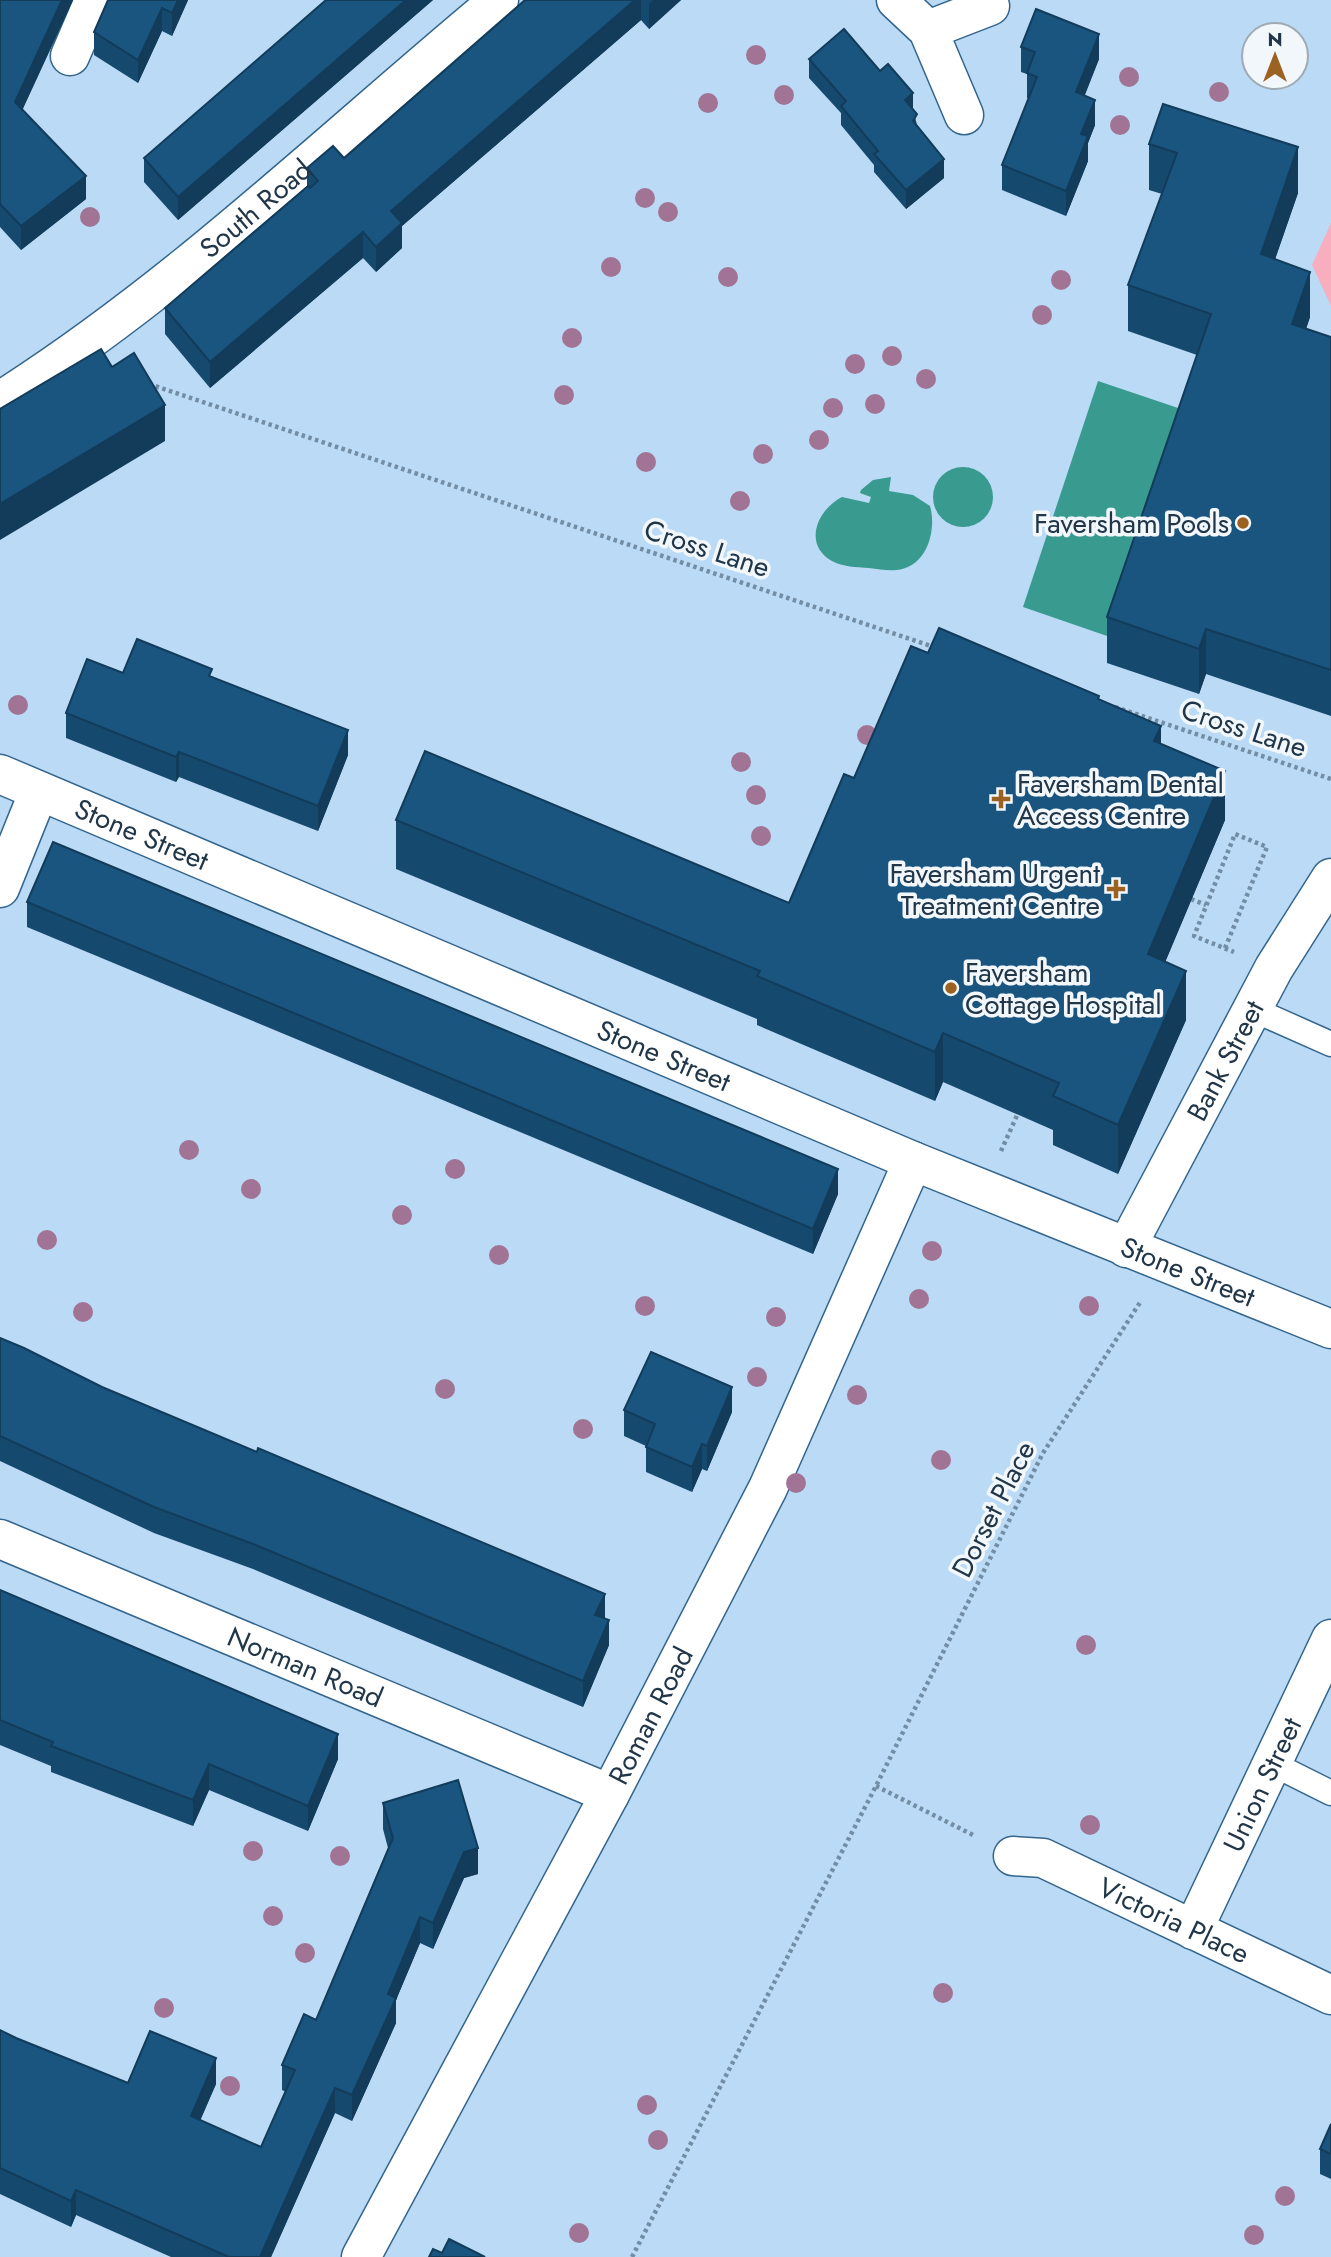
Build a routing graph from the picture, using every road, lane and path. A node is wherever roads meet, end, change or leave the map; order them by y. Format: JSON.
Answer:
{"nodes":[{"id":1,"x":94,"y":0,"type":"edge"},
{"id":2,"x":499,"y":0,"type":"edge"},
{"id":3,"x":896,"y":0,"type":"edge"},
{"id":4,"x":990,"y":6,"type":"dead end"},
{"id":5,"x":928,"y":30,"type":"junction"},
{"id":6,"x":70,"y":56,"type":"dead end"},
{"id":7,"x":964,"y":115,"type":"dead end"},
{"id":8,"x":148,"y":384,"type":"edge"},
{"id":9,"x":0,"y":401,"type":"edge"},
{"id":10,"x":937,"y":647,"type":"edge"},
{"id":11,"x":1108,"y":704,"type":"edge"},
{"id":12,"x":0,"y":774,"type":"edge"},
{"id":13,"x":1331,"y":779,"type":"edge"},
{"id":14,"x":39,"y":791,"type":"junction"},
{"id":15,"x":1331,"y":878,"type":"edge"},
{"id":16,"x":0,"y":888,"type":"edge"},
{"id":17,"x":1191,"y":899,"type":"edge"},
{"id":18,"x":1206,"y":905,"type":"junction"},
{"id":19,"x":1194,"y":936,"type":"dead end"},
{"id":20,"x":1225,"y":948,"type":"dead end"},
{"id":21,"x":1252,"y":1009,"type":"junction"},
{"id":22,"x":1331,"y":1044,"type":"edge"},
{"id":23,"x":1021,"y":1106,"type":"edge"},
{"id":24,"x":914,"y":1161,"type":"junction"},
{"id":25,"x":984,"y":1190,"type":"junction"},
{"id":26,"x":1126,"y":1248,"type":"junction"},
{"id":27,"x":1165,"y":1262,"type":"junction"},
{"id":28,"x":1331,"y":1329,"type":"edge"},
{"id":29,"x":0,"y":1539,"type":"edge"},
{"id":30,"x":1331,"y":1639,"type":"edge"},
{"id":31,"x":1271,"y":1763,"type":"junction"},
{"id":32,"x":876,"y":1786,"type":"junction"},
{"id":33,"x":1331,"y":1793,"type":"edge"},
{"id":34,"x":610,"y":1794,"type":"junction"},
{"id":35,"x":1013,"y":1856,"type":"joint"},
{"id":36,"x":1193,"y":1930,"type":"junction"},
{"id":37,"x":1331,"y":1995,"type":"edge"},
{"id":38,"x":361,"y":2257,"type":"edge"},
{"id":39,"x":632,"y":2257,"type":"edge"}],
"edges":[{"from":1,"to":6,"type":"street"},
{"from":2,"to":9,"type":"street","name":"South Road"},
{"from":3,"to":5,"type":"street"},
{"from":4,"to":5,"type":"street"},
{"from":5,"to":7,"type":"street"},
{"from":8,"to":10,"type":"path","name":"Cross Lane"},
{"from":11,"to":13,"type":"path","name":"Cross Lane"},
{"from":12,"to":14,"type":"street","name":"Stone Street"},
{"from":14,"to":16,"type":"street"},
{"from":14,"to":24,"type":"street","name":"Stone Street"},
{"from":15,"to":21,"type":"street","name":"Bank Street"},
{"from":17,"to":18,"type":"path"},
{"from":18,"to":19,"type":"path"},
{"from":18,"to":20,"type":"path"},
{"from":21,"to":22,"type":"lane"},
{"from":21,"to":26,"type":"street","name":"Bank Street"},
{"from":23,"to":25,"type":"path"},
{"from":24,"to":25,"type":"street","name":"Stone Street"},
{"from":24,"to":34,"type":"street","name":"Roman Road"},
{"from":25,"to":26,"type":"street","name":"Stone Street"},
{"from":26,"to":27,"type":"street","name":"Stone Street"},
{"from":27,"to":28,"type":"street","name":"Stone Street"},
{"from":27,"to":32,"type":"path","name":"Dorset Place"},
{"from":29,"to":34,"type":"street","name":"Norman Road"},
{"from":30,"to":31,"type":"street","name":"Union Street"},
{"from":31,"to":33,"type":"lane"},
{"from":31,"to":36,"type":"street","name":"Union Street"},
{"from":32,"to":35,"type":"path"},
{"from":32,"to":39,"type":"path","name":"Dorset Place"},
{"from":34,"to":38,"type":"street","name":"Roman Road"},
{"from":35,"to":36,"type":"street","name":"Victoria Place"},
{"from":36,"to":37,"type":"street","name":"Victoria Place"}]}
